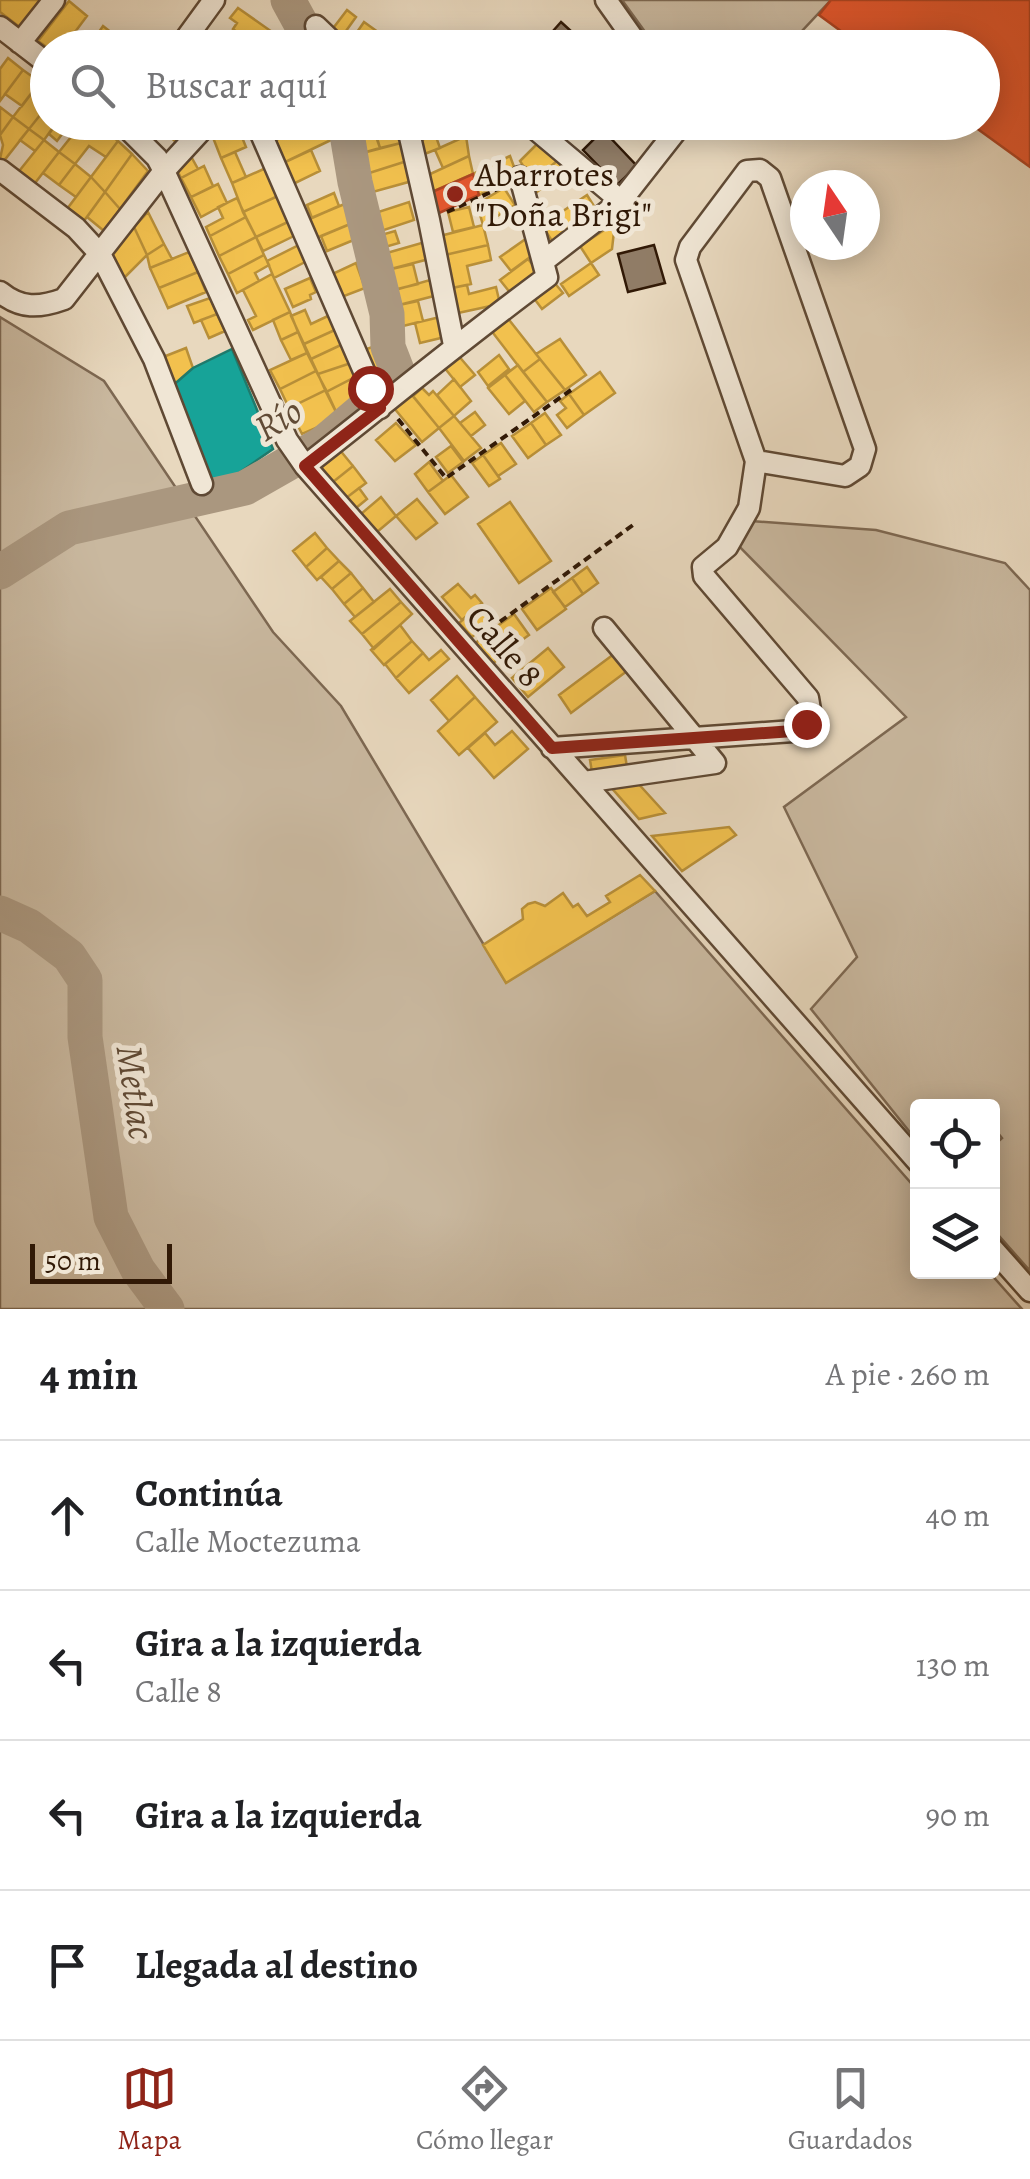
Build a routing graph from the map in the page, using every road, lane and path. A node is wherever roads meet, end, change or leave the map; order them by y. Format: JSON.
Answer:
{"nodes":[{"id":1,"x":54,"y":0,"type":"edge"},
{"id":2,"x":214,"y":0,"type":"edge"},
{"id":3,"x":606,"y":0,"type":"edge"},
{"id":4,"x":316,"y":26,"type":"dead end"},
{"id":5,"x":0,"y":27,"type":"edge"},
{"id":6,"x":192,"y":30,"type":"edge"},
{"id":7,"x":320,"y":30,"type":"edge"},
{"id":8,"x":627,"y":30,"type":"edge"},
{"id":9,"x":20,"y":42,"type":"junction"},
{"id":10,"x":30,"y":50,"type":"edge"},
{"id":11,"x":139,"y":140,"type":"edge"},
{"id":12,"x":192,"y":140,"type":"edge"},
{"id":13,"x":264,"y":140,"type":"edge"},
{"id":14,"x":411,"y":140,"type":"edge"},
{"id":15,"x":549,"y":140,"type":"edge"},
{"id":16,"x":669,"y":140,"type":"edge"},
{"id":17,"x":0,"y":170,"type":"edge"},
{"id":18,"x":164,"y":171,"type":"junction"},
{"id":19,"x":520,"y":177,"type":"joint"},
{"id":20,"x":622,"y":201,"type":"junction"},
{"id":21,"x":429,"y":220,"type":"junction"},
{"id":22,"x":100,"y":254,"type":"junction"},
{"id":23,"x":545,"y":260,"type":"junction"},
{"id":24,"x":0,"y":292,"type":"edge"},
{"id":25,"x":454,"y":346,"type":"junction"},
{"id":26,"x":571,"y":390,"type":"dead end"},
{"id":27,"x":379,"y":400,"type":"junction"},
{"id":28,"x":756,"y":461,"type":"junction"},
{"id":29,"x":305,"y":466,"type":"junction"},
{"id":30,"x":202,"y":484,"type":"dead end"},
{"id":31,"x":633,"y":525,"type":"dead end"},
{"id":32,"x":604,"y":628,"type":"dead end"},
{"id":33,"x":463,"y":648,"type":"junction"},
{"id":34,"x":695,"y":738,"type":"junction"},
{"id":35,"x":552,"y":748,"type":"junction"},
{"id":36,"x":584,"y":782,"type":"junction"},
{"id":37,"x":910,"y":1153,"type":"edge"},
{"id":38,"x":1000,"y":1257,"type":"edge"},
{"id":39,"x":1030,"y":1292,"type":"edge"}],
"edges":[{"from":1,"to":9,"type":"street"},
{"from":2,"to":6,"type":"street"},
{"from":3,"to":8,"type":"street"},
{"from":4,"to":7,"type":"street"},
{"from":5,"to":9,"type":"street"},
{"from":9,"to":10,"type":"street"},
{"from":11,"to":18,"type":"street","name":"Calle 8"},
{"from":12,"to":18,"type":"street"},
{"from":13,"to":27,"type":"street"},
{"from":14,"to":21,"type":"street"},
{"from":15,"to":20,"type":"street"},
{"from":16,"to":20,"type":"street"},
{"from":17,"to":22,"type":"street"},
{"from":18,"to":22,"type":"street"},
{"from":18,"to":29,"type":"street","name":"Calle 8"},
{"from":19,"to":21,"type":"path"},
{"from":19,"to":23,"type":"street"},
{"from":20,"to":23,"type":"street"},
{"from":21,"to":25,"type":"street"},
{"from":22,"to":24,"type":"street"},
{"from":22,"to":30,"type":"street"},
{"from":23,"to":25,"type":"street"},
{"from":25,"to":27,"type":"street"},
{"from":26,"to":27,"type":"path"},
{"from":27,"to":29,"type":"street"},
{"from":28,"to":28,"type":"street"},
{"from":28,"to":34,"type":"street"},
{"from":29,"to":33,"type":"street","name":"Calle 8"},
{"from":31,"to":33,"type":"path"},
{"from":32,"to":34,"type":"street"},
{"from":33,"to":35,"type":"street","name":"Calle 8"},
{"from":34,"to":35,"type":"street"},
{"from":34,"to":36,"type":"street"},
{"from":35,"to":36,"type":"street","name":"Calle 8"},
{"from":36,"to":37,"type":"street","name":"Calle 8"},
{"from":38,"to":39,"type":"street"}]}
